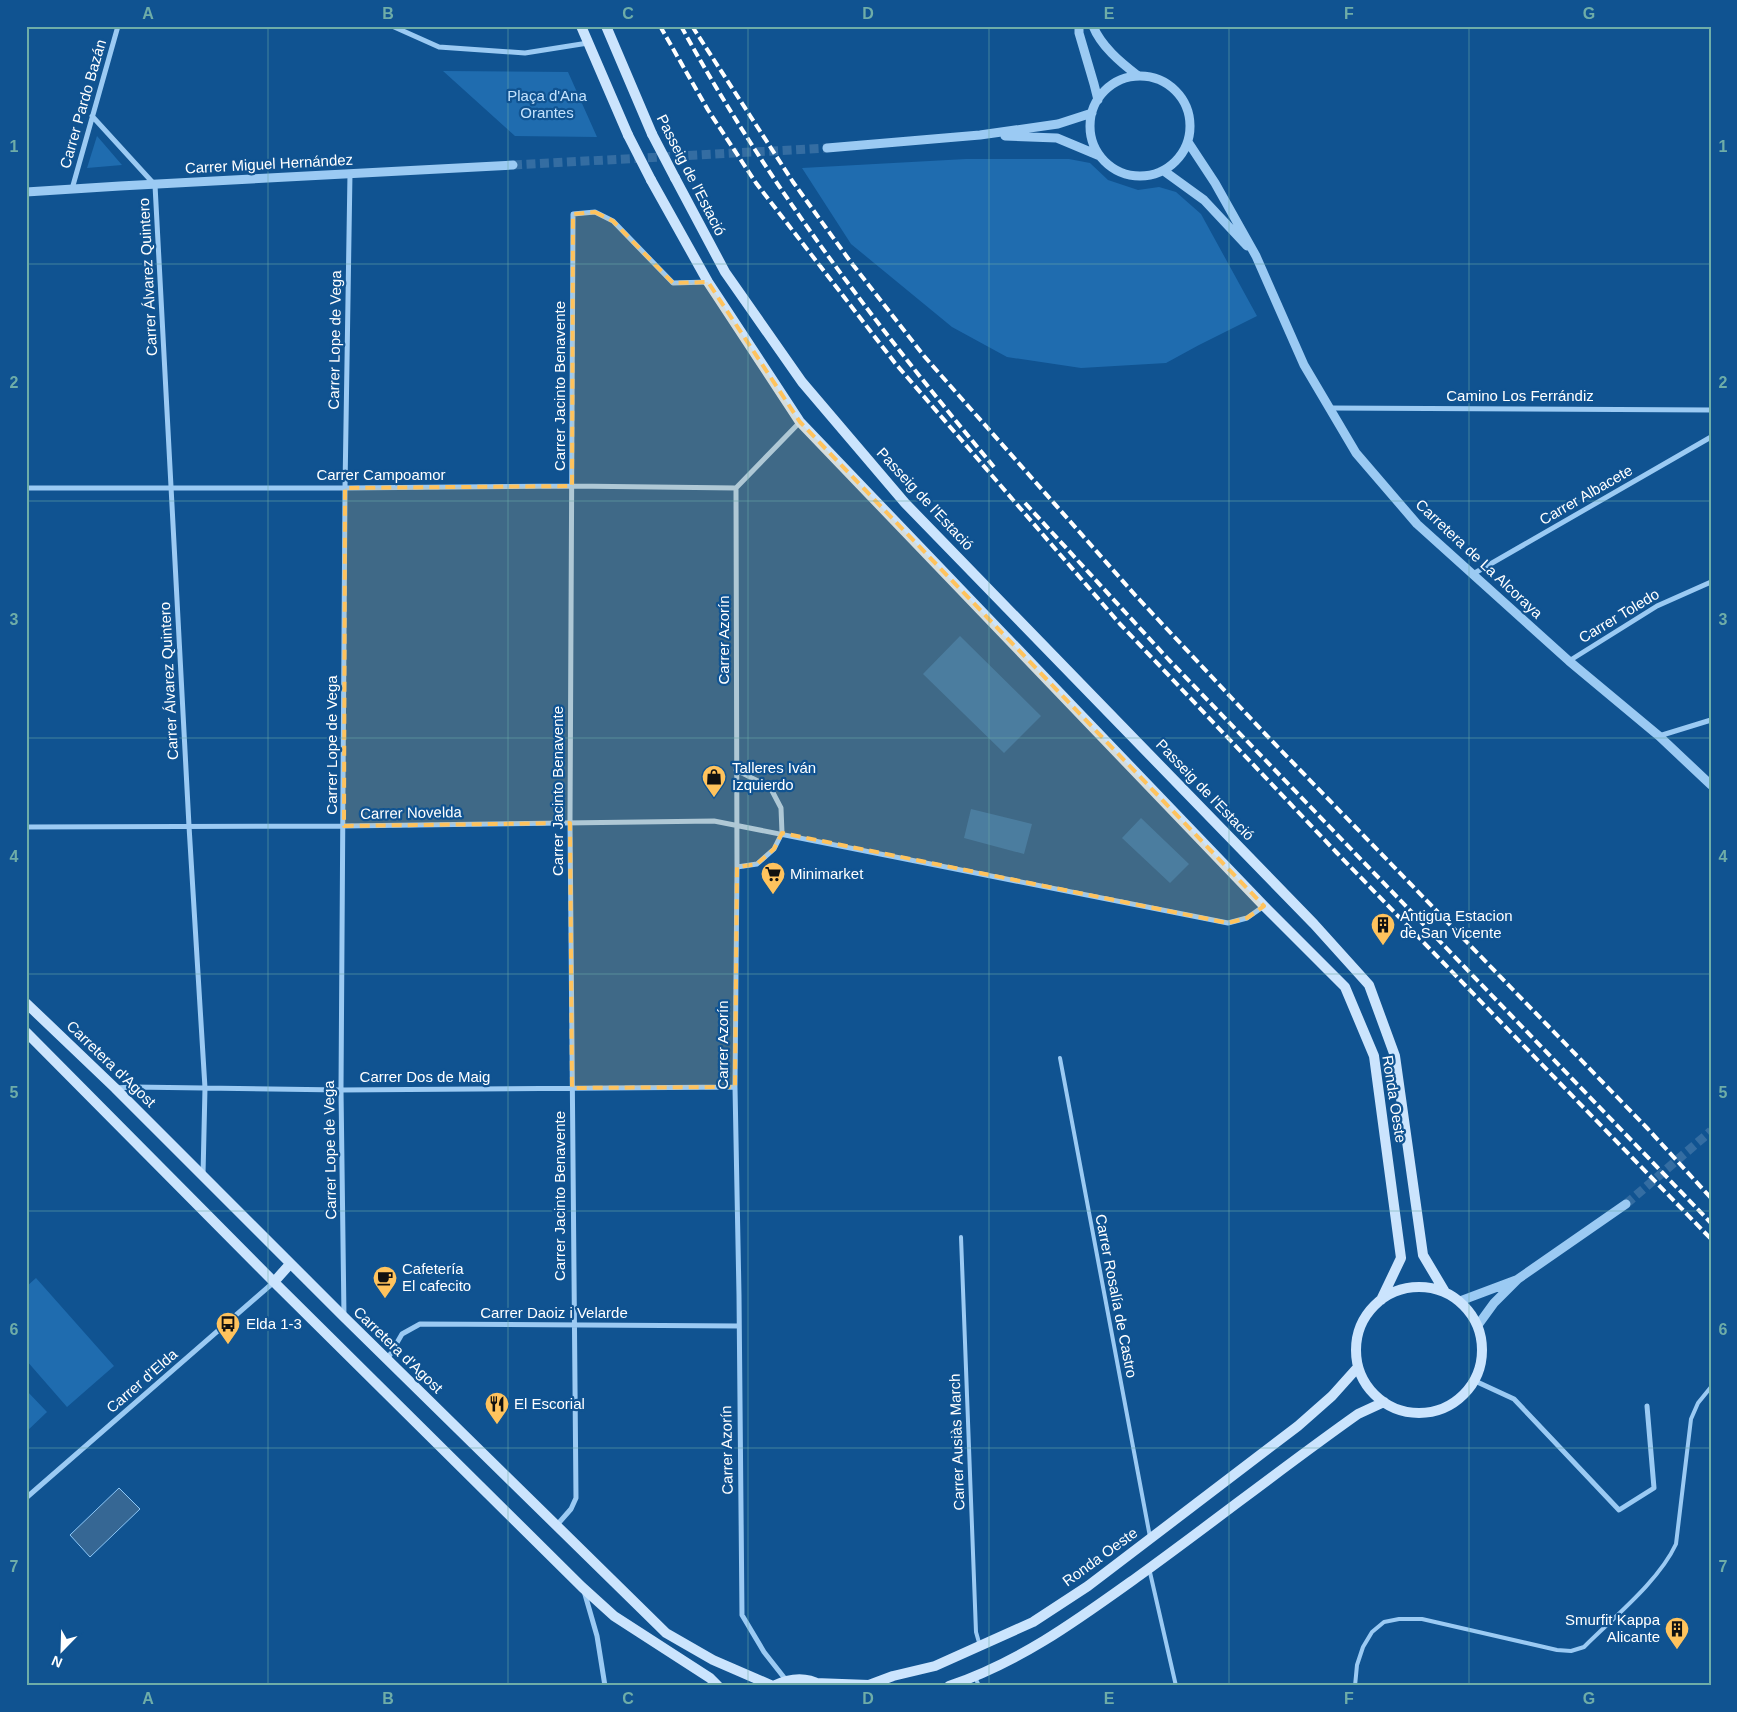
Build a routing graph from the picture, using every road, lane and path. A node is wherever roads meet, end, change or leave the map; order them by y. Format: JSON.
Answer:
{"nodes":[{"id":1,"x":118,"y":26,"type":"edge"},
{"id":2,"x":392,"y":26,"type":"edge"},
{"id":3,"x":582,"y":26,"type":"edge"},
{"id":4,"x":606,"y":26,"type":"edge"},
{"id":5,"x":1079,"y":26,"type":"edge"},
{"id":6,"x":1093,"y":26,"type":"edge"},
{"id":7,"x":588,"y":43,"type":"junction"},
{"id":8,"x":1137,"y":75,"type":"junction"},
{"id":9,"x":1098,"y":100,"type":"junction"},
{"id":10,"x":1092,"y":113,"type":"junction"},
{"id":11,"x":92,"y":116,"type":"junction"},
{"id":12,"x":980,"y":135,"type":"junction"},
{"id":13,"x":1188,"y":142,"type":"junction"},
{"id":14,"x":826,"y":148,"type":"tunnel mouth"},
{"id":15,"x":1100,"y":156,"type":"junction"},
{"id":16,"x":512,"y":165,"type":"tunnel mouth"},
{"id":17,"x":1164,"y":171,"type":"junction"},
{"id":18,"x":350,"y":173,"type":"junction"},
{"id":19,"x":155,"y":185,"type":"junction"},
{"id":20,"x":72,"y":189,"type":"junction"},
{"id":21,"x":26,"y":192,"type":"edge"},
{"id":22,"x":1256,"y":256,"type":"junction"},
{"id":23,"x":708,"y":282,"type":"junction"},
{"id":24,"x":1329,"y":408,"type":"junction"},
{"id":25,"x":1711,"y":410,"type":"edge"},
{"id":26,"x":800,"y":422,"type":"junction"},
{"id":27,"x":1711,"y":437,"type":"edge"},
{"id":28,"x":572,"y":486,"type":"junction"},
{"id":29,"x":26,"y":488,"type":"edge"},
{"id":30,"x":172,"y":488,"type":"junction"},
{"id":31,"x":345,"y":488,"type":"junction"},
{"id":32,"x":736,"y":488,"type":"junction"},
{"id":33,"x":1473,"y":574,"type":"junction"},
{"id":34,"x":1711,"y":582,"type":"edge"},
{"id":35,"x":1569,"y":661,"type":"junction"},
{"id":36,"x":1711,"y":720,"type":"edge"},
{"id":37,"x":1659,"y":736,"type":"junction"},
{"id":38,"x":736,"y":770,"type":"junction"},
{"id":39,"x":1711,"y":785,"type":"edge"},
{"id":40,"x":570,"y":822,"type":"junction"},
{"id":41,"x":736,"y":825,"type":"junction"},
{"id":42,"x":189,"y":826,"type":"junction"},
{"id":43,"x":344,"y":826,"type":"junction"},
{"id":44,"x":26,"y":827,"type":"edge"},
{"id":45,"x":782,"y":834,"type":"junction"},
{"id":46,"x":737,"y":867,"type":"junction"},
{"id":47,"x":1264,"y":906,"type":"junction"},
{"id":48,"x":1314,"y":924,"type":"joint"},
{"id":49,"x":26,"y":1003,"type":"edge"},
{"id":50,"x":26,"y":1032,"type":"edge"},
{"id":51,"x":1060,"y":1058,"type":"dead end"},
{"id":52,"x":735,"y":1087,"type":"junction"},
{"id":53,"x":115,"y":1088,"type":"junction"},
{"id":54,"x":205,"y":1088,"type":"junction"},
{"id":55,"x":572,"y":1088,"type":"junction"},
{"id":56,"x":341,"y":1090,"type":"junction"},
{"id":57,"x":203,"y":1177,"type":"junction"},
{"id":58,"x":1626,"y":1204,"type":"tunnel mouth"},
{"id":59,"x":961,"y":1238,"type":"dead end"},
{"id":60,"x":290,"y":1264,"type":"junction"},
{"id":61,"x":1518,"y":1279,"type":"junction"},
{"id":62,"x":274,"y":1282,"type":"junction"},
{"id":63,"x":1445,"y":1292,"type":"junction"},
{"id":64,"x":1381,"y":1300,"type":"junction"},
{"id":65,"x":1460,"y":1301,"type":"junction"},
{"id":66,"x":344,"y":1317,"type":"junction"},
{"id":67,"x":1478,"y":1325,"type":"junction"},
{"id":68,"x":574,"y":1326,"type":"junction"},
{"id":69,"x":739,"y":1326,"type":"junction"},
{"id":70,"x":387,"y":1360,"type":"junction"},
{"id":71,"x":1358,"y":1367,"type":"junction"},
{"id":72,"x":1475,"y":1381,"type":"junction"},
{"id":73,"x":1711,"y":1387,"type":"edge"},
{"id":74,"x":1384,"y":1402,"type":"junction"},
{"id":75,"x":1648,"y":1406,"type":"dead end"},
{"id":76,"x":26,"y":1498,"type":"edge"},
{"id":77,"x":557,"y":1525,"type":"junction"},
{"id":78,"x":1150,"y":1539,"type":"junction"},
{"id":79,"x":1149,"y":1568,"type":"junction"},
{"id":80,"x":582,"y":1587,"type":"junction"},
{"id":81,"x":980,"y":1646,"type":"junction"},
{"id":82,"x":786,"y":1680,"type":"junction"},
{"id":83,"x":977,"y":1682,"type":"edge"},
{"id":84,"x":818,"y":1684,"type":"edge"},
{"id":85,"x":605,"y":1686,"type":"edge"},
{"id":86,"x":718,"y":1686,"type":"edge"},
{"id":87,"x":773,"y":1686,"type":"edge"},
{"id":88,"x":949,"y":1686,"type":"edge"},
{"id":89,"x":1176,"y":1686,"type":"edge"},
{"id":90,"x":1356,"y":1686,"type":"edge"}],
"edges":[{"from":1,"to":11,"type":"street","name":"Carrer Pardo Bazán"},
{"from":2,"to":7,"type":"street"},
{"from":3,"to":7,"type":"main road"},
{"from":4,"to":48,"type":"main road","name":"Passeig de l'Estació","bridge":true},
{"from":5,"to":9,"type":"street"},
{"from":6,"to":8,"type":"street"},
{"from":7,"to":23,"type":"main road","bridge":true},
{"from":8,"to":9,"type":"street"},
{"from":8,"to":13,"type":"street"},
{"from":9,"to":10,"type":"street"},
{"from":10,"to":12,"type":"street"},
{"from":10,"to":15,"type":"street"},
{"from":11,"to":19,"type":"street"},
{"from":11,"to":20,"type":"street","name":"Carrer Pardo Bazán"},
{"from":12,"to":14,"type":"street"},
{"from":12,"to":15,"type":"street"},
{"from":13,"to":17,"type":"street"},
{"from":13,"to":22,"type":"street","name":"Carretera de La Alcoraya"},
{"from":15,"to":17,"type":"street"},
{"from":16,"to":18,"type":"street","name":"Carrer Miguel Hernández"},
{"from":17,"to":22,"type":"street","name":"Carretera de La Alcoraya"},
{"from":18,"to":19,"type":"street","name":"Carrer Miguel Hernández"},
{"from":18,"to":31,"type":"street","name":"Carrer Lope de Vega"},
{"from":19,"to":20,"type":"street","name":"Carrer Miguel Hernández"},
{"from":19,"to":30,"type":"street","name":"Carrer Álvarez Quintero"},
{"from":20,"to":21,"type":"street","name":"Carrer Miguel Hernández"},
{"from":22,"to":24,"type":"street","name":"Carretera de La Alcoraya"},
{"from":23,"to":26,"type":"main road"},
{"from":23,"to":28,"type":"street","name":"Carrer Jacinto Benavente"},
{"from":24,"to":25,"type":"street","name":"Camino Los Ferrándiz"},
{"from":24,"to":33,"type":"street","name":"Carretera de La Alcoraya"},
{"from":26,"to":32,"type":"street"},
{"from":26,"to":47,"type":"main road"},
{"from":27,"to":33,"type":"street","name":"Carrer Albacete"},
{"from":28,"to":31,"type":"street","name":"Carrer Campoamor"},
{"from":28,"to":32,"type":"street","name":"Carrer Campoamor"},
{"from":28,"to":40,"type":"street","name":"Carrer Jacinto Benavente"},
{"from":29,"to":30,"type":"street","name":"Carrer Campoamor"},
{"from":30,"to":31,"type":"street","name":"Carrer Campoamor"},
{"from":30,"to":42,"type":"street","name":"Carrer Álvarez Quintero"},
{"from":31,"to":43,"type":"street","name":"Carrer Lope de Vega"},
{"from":32,"to":38,"type":"street","name":"Carrer Azorín"},
{"from":33,"to":35,"type":"street","name":"Carretera de La Alcoraya"},
{"from":34,"to":35,"type":"street","name":"Carrer Toledo"},
{"from":35,"to":37,"type":"street","name":"Carretera de La Alcoraya"},
{"from":36,"to":37,"type":"street"},
{"from":37,"to":39,"type":"street","name":"Carretera de La Alcoraya"},
{"from":38,"to":41,"type":"street","name":"Carrer Azorín"},
{"from":38,"to":45,"type":"street"},
{"from":40,"to":41,"type":"street","name":"Carrer Novelda"},
{"from":40,"to":43,"type":"street","name":"Carrer Novelda"},
{"from":40,"to":55,"type":"street","name":"Carrer Jacinto Benavente"},
{"from":41,"to":45,"type":"street","name":"Carrer Novelda"},
{"from":41,"to":46,"type":"street","name":"Carrer Azorín"},
{"from":42,"to":43,"type":"street","name":"Carrer Novelda"},
{"from":42,"to":44,"type":"street","name":"Carrer Novelda"},
{"from":42,"to":54,"type":"street","name":"Carrer Álvarez Quintero"},
{"from":43,"to":56,"type":"street","name":"Carrer Lope de Vega"},
{"from":45,"to":46,"type":"street"},
{"from":45,"to":47,"type":"street","name":"Carrer Novelda"},
{"from":46,"to":52,"type":"street","name":"Carrer Azorín"},
{"from":47,"to":64,"type":"main road","name":"Ronda Oeste"},
{"from":48,"to":63,"type":"main road","name":"Ronda Oeste"},
{"from":49,"to":53,"type":"main road","name":"Carretera d'Agost"},
{"from":50,"to":62,"type":"main road"},
{"from":51,"to":78,"type":"lane","name":"Carrer Rosalía de Castro"},
{"from":52,"to":55,"type":"street","name":"Carrer Dos de Maig"},
{"from":52,"to":69,"type":"street","name":"Carrer Azorín"},
{"from":53,"to":54,"type":"street","name":"Carrer Dos de Maig"},
{"from":53,"to":57,"type":"main road","name":"Carretera d'Agost"},
{"from":54,"to":56,"type":"street","name":"Carrer Dos de Maig"},
{"from":54,"to":57,"type":"street","name":"Carrer Álvarez Quintero"},
{"from":55,"to":56,"type":"street","name":"Carrer Dos de Maig"},
{"from":55,"to":68,"type":"street","name":"Carrer Jacinto Benavente"},
{"from":56,"to":66,"type":"street","name":"Carrer Lope de Vega"},
{"from":57,"to":60,"type":"main road","name":"Carretera d'Agost"},
{"from":58,"to":61,"type":"street"},
{"from":59,"to":81,"type":"lane","name":"Carrer Ausiàs March"},
{"from":60,"to":62,"type":"main road"},
{"from":60,"to":66,"type":"main road","name":"Carretera d'Agost"},
{"from":61,"to":65,"type":"street"},
{"from":61,"to":67,"type":"street"},
{"from":62,"to":76,"type":"street","name":"Carrer d’Elda"},
{"from":62,"to":80,"type":"main road"},
{"from":63,"to":64,"type":"main road","name":"Ronda Oeste"},
{"from":63,"to":65,"type":"main road","name":"Ronda Oeste"},
{"from":64,"to":71,"type":"main road","name":"Ronda Oeste"},
{"from":65,"to":67,"type":"main road","name":"Ronda Oeste"},
{"from":66,"to":70,"type":"main road","name":"Carretera d'Agost"},
{"from":67,"to":72,"type":"main road","name":"Ronda Oeste"},
{"from":68,"to":69,"type":"street","name":"Carrer Daoiz i Velarde"},
{"from":68,"to":70,"type":"street","name":"Carrer Daoiz i Velarde"},
{"from":68,"to":77,"type":"street","name":"Carrer Jacinto Benavente"},
{"from":69,"to":82,"type":"street","name":"Carrer Azorín"},
{"from":70,"to":77,"type":"main road","name":"Carretera d'Agost"},
{"from":71,"to":74,"type":"main road","name":"Ronda Oeste"},
{"from":71,"to":78,"type":"main road","name":"Ronda Oeste"},
{"from":72,"to":74,"type":"main road","name":"Ronda Oeste"},
{"from":72,"to":75,"type":"street"},
{"from":73,"to":90,"type":"lane"},
{"from":74,"to":79,"type":"main road"},
{"from":77,"to":87,"type":"main road","name":"Carretera d'Agost"},
{"from":78,"to":81,"type":"main road","name":"Ronda Oeste"},
{"from":79,"to":83,"type":"main road"},
{"from":79,"to":89,"type":"lane"},
{"from":80,"to":85,"type":"street"},
{"from":80,"to":86,"type":"main road"},
{"from":81,"to":84,"type":"main road","name":"Ronda Oeste"},
{"from":82,"to":84,"type":"main road","name":"Ronda Oeste"},
{"from":82,"to":87,"type":"main road"},
{"from":83,"to":88,"type":"main road"}]}
